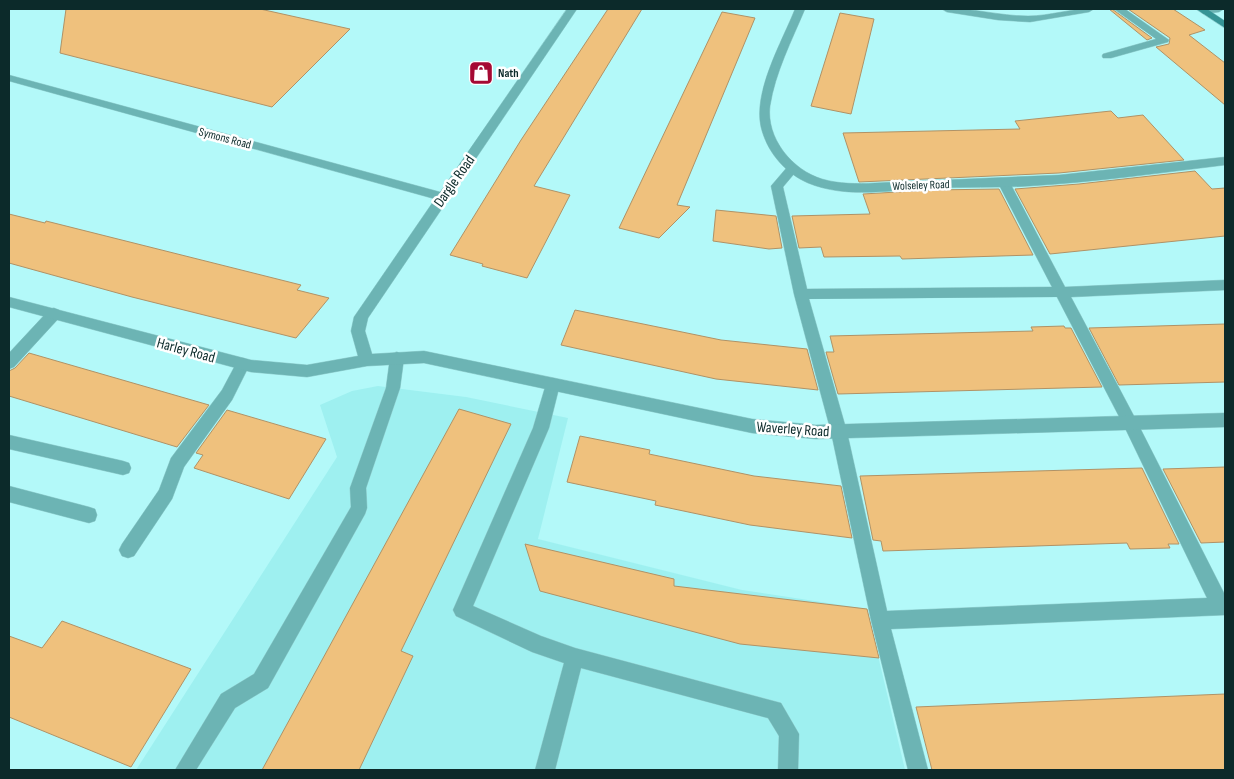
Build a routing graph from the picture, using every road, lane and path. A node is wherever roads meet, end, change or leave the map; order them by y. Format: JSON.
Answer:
{"nodes":[{"id":1,"x":572,"y":9,"type":"edge"},
{"id":2,"x":800,"y":9,"type":"edge"},
{"id":3,"x":947,"y":9,"type":"edge"},
{"id":4,"x":1089,"y":9,"type":"edge"},
{"id":5,"x":1119,"y":9,"type":"edge"},
{"id":6,"x":1219,"y":9,"type":"edge"},
{"id":7,"x":1204,"y":10,"type":"edge"},
{"id":8,"x":1225,"y":25,"type":"edge"},
{"id":9,"x":1107,"y":56,"type":"dead end"},
{"id":10,"x":9,"y":78,"type":"edge"},
{"id":11,"x":1225,"y":161,"type":"edge"},
{"id":12,"x":794,"y":168,"type":"junction"},
{"id":13,"x":1004,"y":183,"type":"junction"},
{"id":14,"x":442,"y":197,"type":"junction"},
{"id":15,"x":1225,"y":285,"type":"edge"},
{"id":16,"x":1060,"y":292,"type":"junction"},
{"id":17,"x":800,"y":294,"type":"junction"},
{"id":18,"x":9,"y":302,"type":"edge"},
{"id":19,"x":54,"y":314,"type":"junction"},
{"id":20,"x":397,"y":358,"type":"junction"},
{"id":21,"x":367,"y":360,"type":"junction"},
{"id":22,"x":9,"y":363,"type":"edge"},
{"id":23,"x":243,"y":364,"type":"junction"},
{"id":24,"x":553,"y":384,"type":"junction"},
{"id":25,"x":1225,"y":420,"type":"edge"},
{"id":26,"x":1130,"y":423,"type":"junction"},
{"id":27,"x":839,"y":432,"type":"junction"},
{"id":28,"x":9,"y":442,"type":"edge"},
{"id":29,"x":123,"y":468,"type":"dead end"},
{"id":30,"x":9,"y":494,"type":"edge"},
{"id":31,"x":89,"y":515,"type":"dead end"},
{"id":32,"x":128,"y":550,"type":"dead end"},
{"id":33,"x":1223,"y":606,"type":"edge"},
{"id":34,"x":880,"y":620,"type":"junction"},
{"id":35,"x":575,"y":657,"type":"junction"},
{"id":36,"x":185,"y":770,"type":"edge"},
{"id":37,"x":545,"y":770,"type":"edge"},
{"id":38,"x":788,"y":770,"type":"edge"},
{"id":39,"x":918,"y":770,"type":"edge"}],
"edges":[{"from":1,"to":14,"type":"street","name":"Dargle Road"},
{"from":2,"to":12,"type":"street","name":"Wolseley Road"},
{"from":3,"to":4,"type":"street"},
{"from":5,"to":9,"type":"street"},
{"from":6,"to":7,"type":"street"},
{"from":7,"to":8,"type":"main road"},
{"from":10,"to":14,"type":"street","name":"Symons Road"},
{"from":11,"to":13,"type":"street","name":"Wolseley Road"},
{"from":12,"to":13,"type":"street","name":"Wolseley Road"},
{"from":12,"to":17,"type":"street"},
{"from":13,"to":16,"type":"street"},
{"from":14,"to":21,"type":"street","name":"Dargle Road"},
{"from":15,"to":16,"type":"street"},
{"from":16,"to":17,"type":"street"},
{"from":16,"to":26,"type":"street"},
{"from":17,"to":27,"type":"street"},
{"from":18,"to":19,"type":"street","name":"Harley Road"},
{"from":19,"to":22,"type":"street"},
{"from":19,"to":23,"type":"street","name":"Harley Road"},
{"from":20,"to":21,"type":"street","name":"Waverley Road"},
{"from":20,"to":24,"type":"street","name":"Waverley Road"},
{"from":20,"to":36,"type":"street"},
{"from":21,"to":23,"type":"street","name":"Harley Road"},
{"from":23,"to":32,"type":"street"},
{"from":24,"to":27,"type":"street","name":"Waverley Road"},
{"from":24,"to":35,"type":"street"},
{"from":25,"to":26,"type":"street","name":"Waverley Road"},
{"from":26,"to":27,"type":"street","name":"Waverley Road"},
{"from":26,"to":33,"type":"street"},
{"from":27,"to":34,"type":"street"},
{"from":28,"to":29,"type":"street"},
{"from":30,"to":31,"type":"street"},
{"from":33,"to":34,"type":"street"},
{"from":34,"to":39,"type":"street"},
{"from":35,"to":37,"type":"street"},
{"from":35,"to":38,"type":"street"}]}
